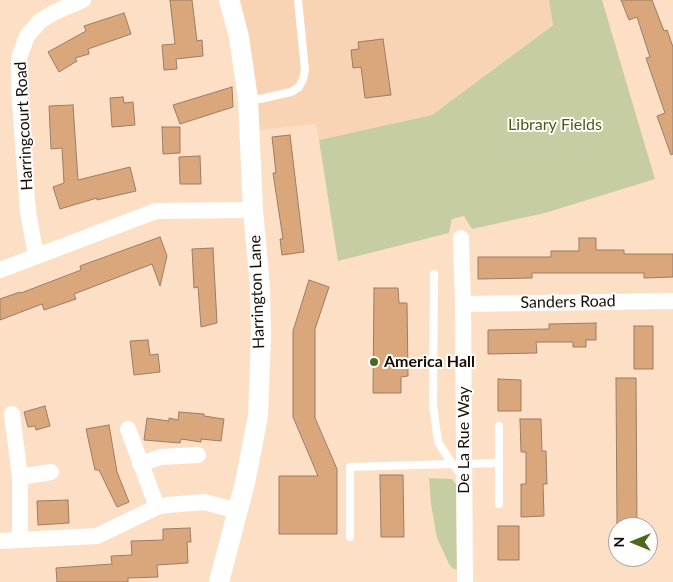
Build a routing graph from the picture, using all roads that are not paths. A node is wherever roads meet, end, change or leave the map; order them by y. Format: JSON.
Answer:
{"nodes":[{"id":1,"x":83,"y":0,"type":"edge"},
{"id":2,"x":229,"y":0,"type":"edge"},
{"id":3,"x":298,"y":0,"type":"edge"},
{"id":4,"x":248,"y":99,"type":"junction"},
{"id":5,"x":253,"y":210,"type":"junction"},
{"id":6,"x":461,"y":238,"type":"dead end"},
{"id":7,"x":36,"y":256,"type":"junction"},
{"id":8,"x":0,"y":270,"type":"edge"},
{"id":9,"x":434,"y":274,"type":"dead end"},
{"id":10,"x":673,"y":301,"type":"edge"},
{"id":11,"x":463,"y":304,"type":"junction"},
{"id":12,"x":12,"y":414,"type":"dead end"},
{"id":13,"x":499,"y":426,"type":"dead end"},
{"id":14,"x":128,"y":429,"type":"dead end"},
{"id":15,"x":198,"y":455,"type":"dead end"},
{"id":16,"x":499,"y":463,"type":"junction"},
{"id":17,"x":140,"y":464,"type":"junction"},
{"id":18,"x":460,"y":469,"type":"junction"},
{"id":19,"x":51,"y":472,"type":"dead end"},
{"id":20,"x":20,"y":477,"type":"junction"},
{"id":21,"x":499,"y":504,"type":"dead end"},
{"id":22,"x":157,"y":508,"type":"junction"},
{"id":23,"x":238,"y":511,"type":"junction"},
{"id":24,"x":350,"y":537,"type":"dead end"},
{"id":25,"x":20,"y":540,"type":"junction"},
{"id":26,"x":0,"y":541,"type":"edge"},
{"id":27,"x":219,"y":582,"type":"edge"},
{"id":28,"x":465,"y":582,"type":"edge"}],
"edges":[{"from":1,"to":7,"type":"street","name":"Harringcourt Road"},
{"from":2,"to":4,"type":"street","name":"Harrington Lane"},
{"from":3,"to":4,"type":"lane"},
{"from":4,"to":5,"type":"street","name":"Harrington Lane"},
{"from":5,"to":7,"type":"street"},
{"from":5,"to":23,"type":"street","name":"Harrington Lane"},
{"from":6,"to":11,"type":"street","name":"De La Rue Way"},
{"from":7,"to":8,"type":"street"},
{"from":9,"to":18,"type":"lane"},
{"from":10,"to":11,"type":"street","name":"Sanders Road"},
{"from":11,"to":18,"type":"street","name":"De La Rue Way"},
{"from":12,"to":20,"type":"street"},
{"from":13,"to":16,"type":"lane"},
{"from":14,"to":17,"type":"street"},
{"from":15,"to":17,"type":"street"},
{"from":16,"to":18,"type":"lane"},
{"from":16,"to":21,"type":"lane"},
{"from":17,"to":22,"type":"street"},
{"from":18,"to":24,"type":"lane"},
{"from":18,"to":28,"type":"street","name":"De La Rue Way"},
{"from":19,"to":20,"type":"street"},
{"from":20,"to":25,"type":"street"},
{"from":22,"to":23,"type":"street"},
{"from":22,"to":25,"type":"street"},
{"from":23,"to":27,"type":"street","name":"Harrington Lane"},
{"from":25,"to":26,"type":"street"}]}
